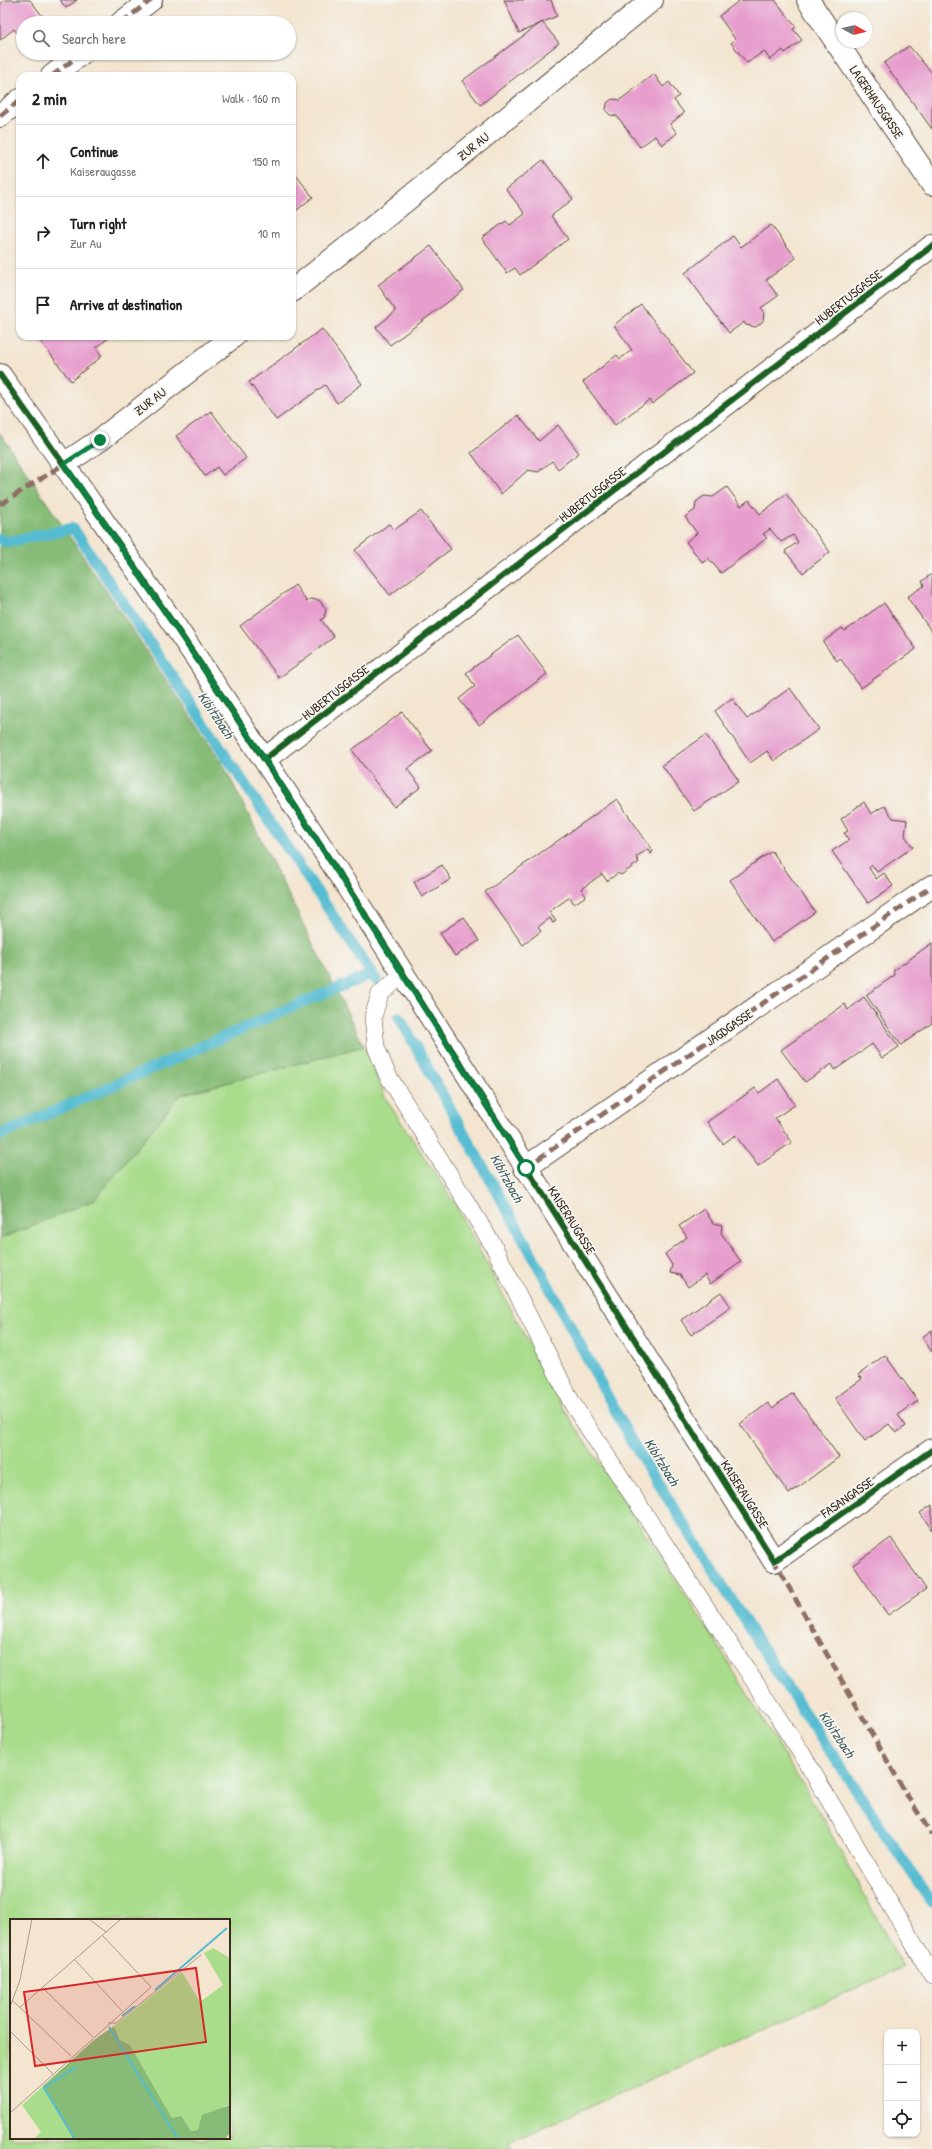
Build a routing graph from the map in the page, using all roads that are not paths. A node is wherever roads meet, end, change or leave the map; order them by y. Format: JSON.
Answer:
{"nodes":[{"id":1,"x":151,"y":0,"type":"edge"},
{"id":2,"x":652,"y":0,"type":"edge"},
{"id":3,"x":808,"y":0,"type":"edge"},
{"id":4,"x":130,"y":16,"type":"edge"},
{"id":5,"x":73,"y":60,"type":"edge"},
{"id":6,"x":57,"y":72,"type":"edge"},
{"id":7,"x":16,"y":103,"type":"edge"},
{"id":8,"x":0,"y":116,"type":"edge"},
{"id":9,"x":932,"y":184,"type":"edge"},
{"id":10,"x":932,"y":246,"type":"edge"},
{"id":11,"x":296,"y":287,"type":"edge"},
{"id":12,"x":229,"y":340,"type":"edge"},
{"id":13,"x":0,"y":375,"type":"edge"},
{"id":14,"x":64,"y":464,"type":"junction"},
{"id":15,"x":265,"y":759,"type":"junction"},
{"id":16,"x":932,"y":886,"type":"edge"},
{"id":17,"x":402,"y":974,"type":"junction"},
{"id":18,"x":526,"y":1168,"type":"junction"},
{"id":19,"x":932,"y":1450,"type":"edge"},
{"id":20,"x":774,"y":1561,"type":"joint"},
{"id":21,"x":932,"y":1975,"type":"edge"}],
"edges":[{"from":1,"to":4,"type":"street"},
{"from":2,"to":11,"type":"street","name":"ZUR AU"},
{"from":3,"to":9,"type":"street","name":"LAGERHAUSGASSE"},
{"from":5,"to":6,"type":"street"},
{"from":7,"to":8,"type":"street"},
{"from":10,"to":15,"type":"street","name":"HUBERTUSGASSE"},
{"from":12,"to":14,"type":"street","name":"ZUR AU"},
{"from":13,"to":14,"type":"street","name":"KAISERAUGASSE"},
{"from":14,"to":15,"type":"street","name":"KAISERAUGASSE"},
{"from":15,"to":17,"type":"street","name":"KAISERAUGASSE"},
{"from":16,"to":18,"type":"street","name":"JAGDGASSE"},
{"from":17,"to":18,"type":"street","name":"KAISERAUGASSE"},
{"from":17,"to":21,"type":"lane"},
{"from":18,"to":20,"type":"street","name":"KAISERAUGASSE"},
{"from":19,"to":20,"type":"street","name":"FASANGASSE"}]}
